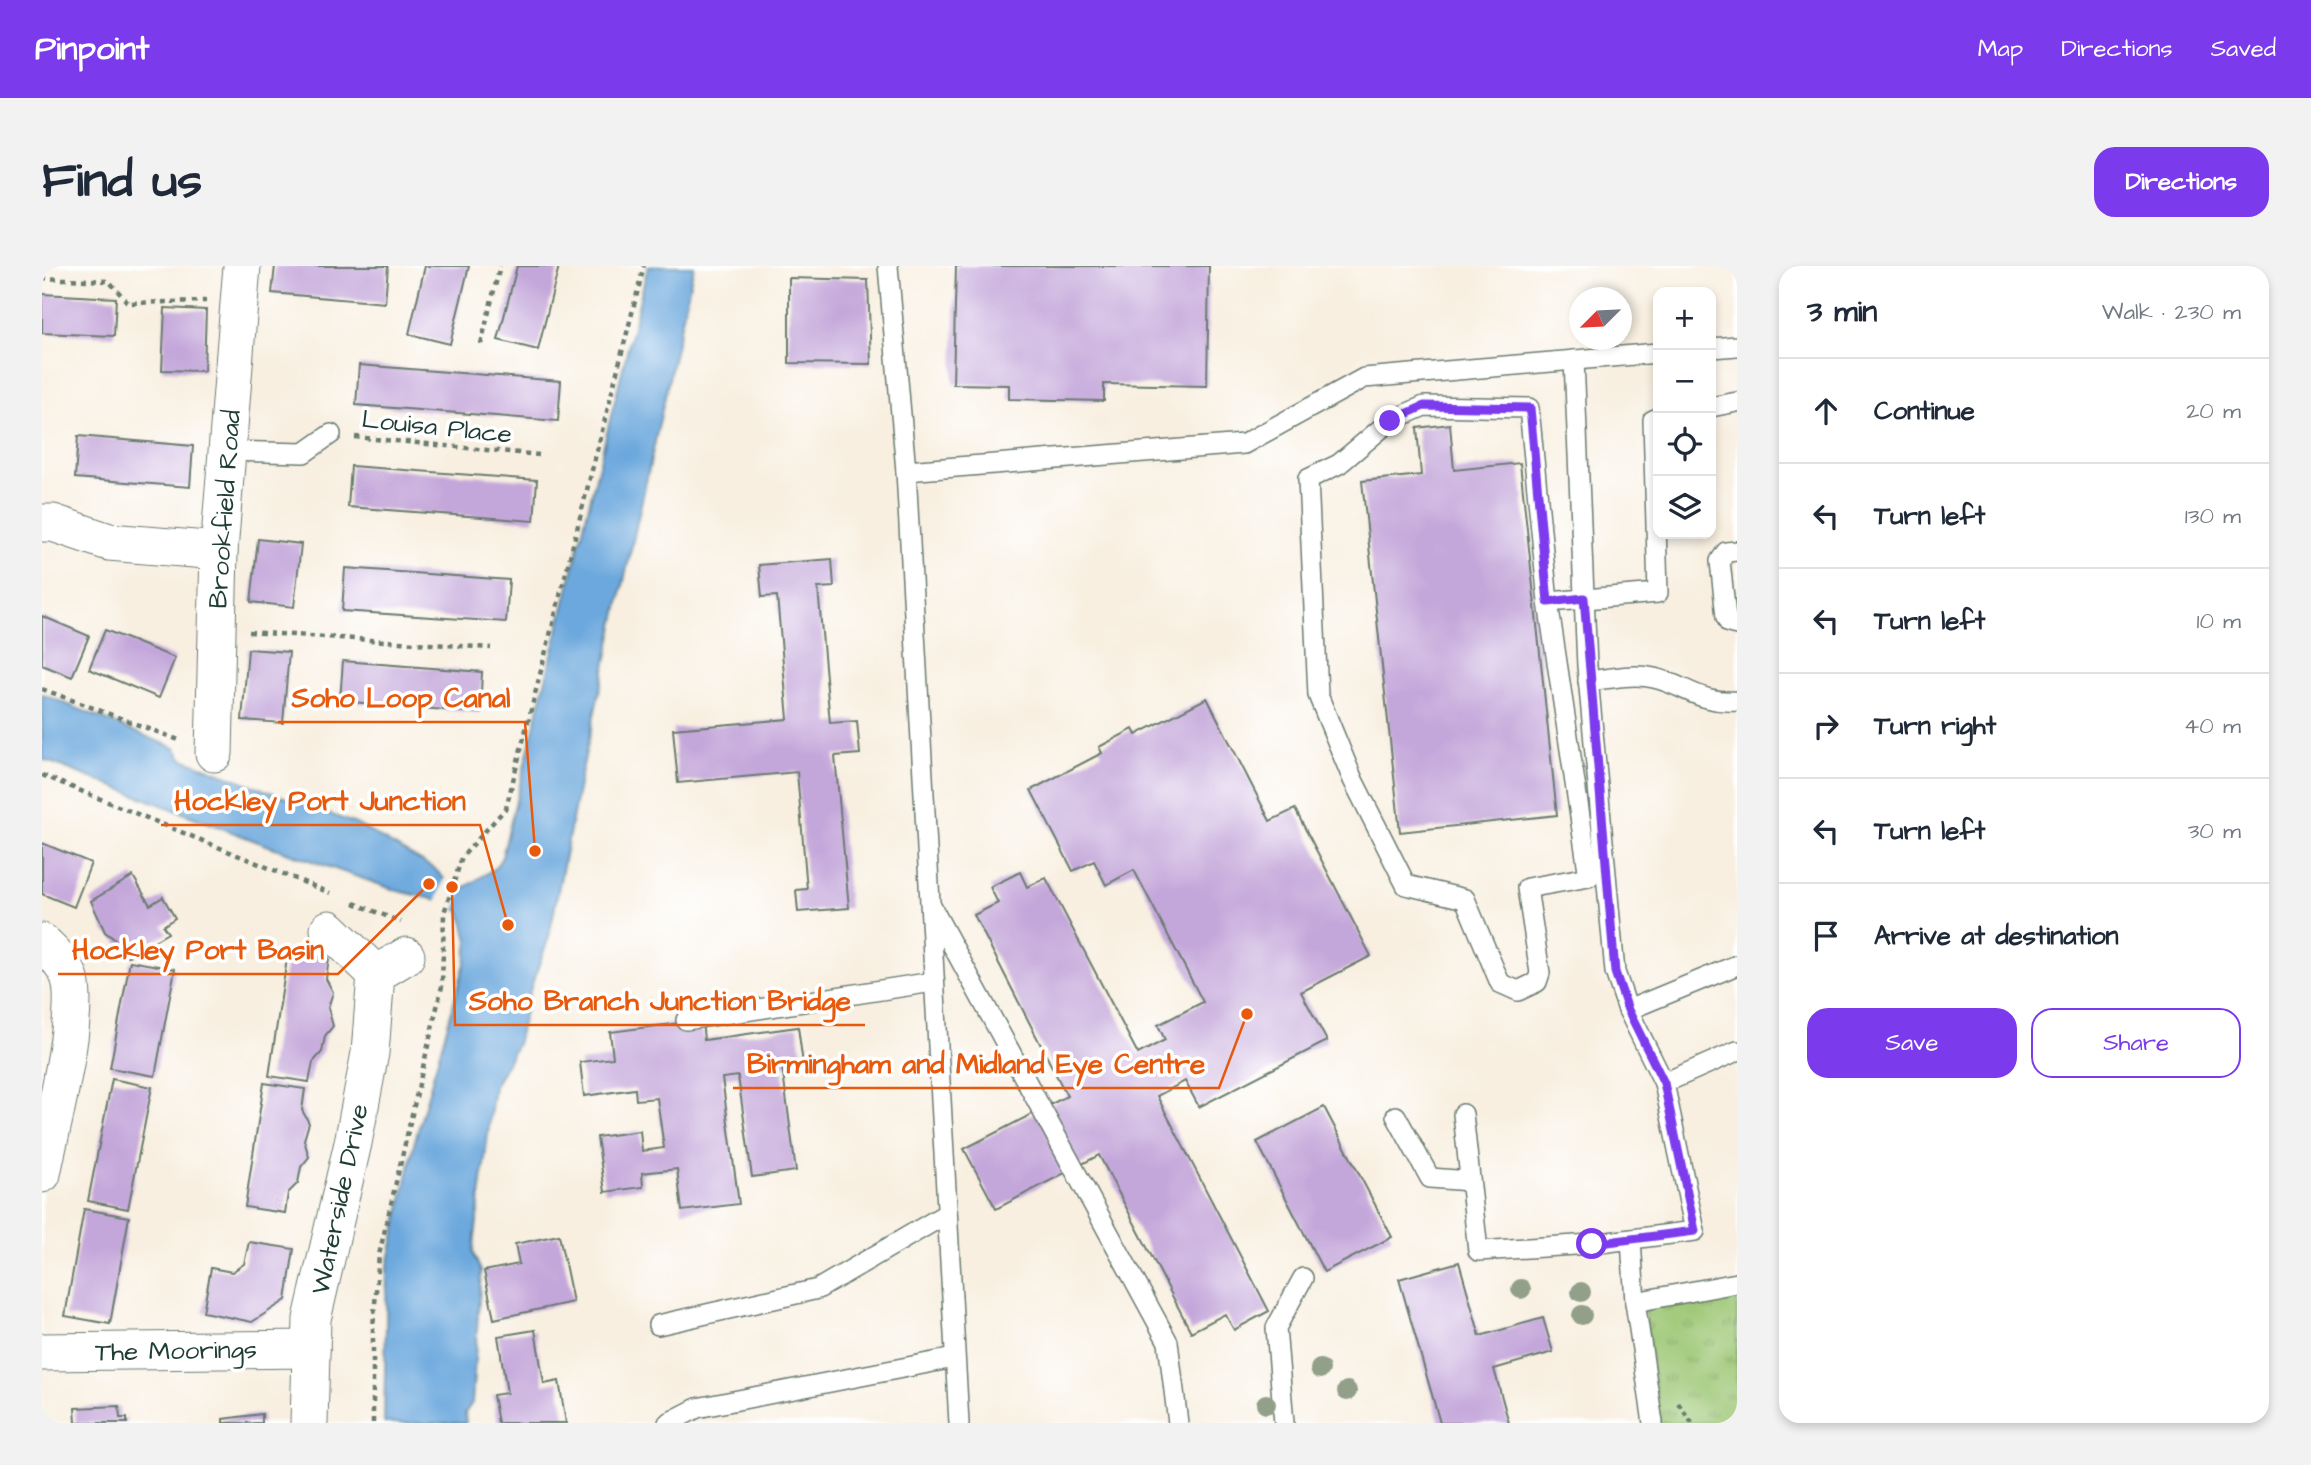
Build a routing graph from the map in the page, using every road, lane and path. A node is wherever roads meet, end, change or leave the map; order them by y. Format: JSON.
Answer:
{"nodes":[{"id":1,"x":500,"y":266,"type":"edge"},
{"id":2,"x":645,"y":266,"type":"edge"},
{"id":3,"x":888,"y":266,"type":"edge"},
{"id":4,"x":42,"y":278,"type":"edge"},
{"id":5,"x":241,"y":283,"type":"edge"},
{"id":6,"x":481,"y":344,"type":"dead end"},
{"id":7,"x":1737,"y":346,"type":"edge"},
{"id":8,"x":1716,"y":348,"type":"edge"},
{"id":9,"x":1653,"y":353,"type":"edge"},
{"id":10,"x":1574,"y":360,"type":"junction"},
{"id":11,"x":1737,"y":402,"type":"edge"},
{"id":12,"x":1716,"y":406,"type":"edge"},
{"id":13,"x":331,"y":435,"type":"joint"},
{"id":14,"x":227,"y":451,"type":"junction"},
{"id":15,"x":539,"y":455,"type":"dead end"},
{"id":16,"x":906,"y":471,"type":"junction"},
{"id":17,"x":1655,"y":476,"type":"edge"},
{"id":18,"x":49,"y":514,"type":"edge"},
{"id":19,"x":219,"y":551,"type":"junction"},
{"id":20,"x":1737,"y":551,"type":"edge"},
{"id":21,"x":1584,"y":598,"type":"junction"},
{"id":22,"x":1548,"y":602,"type":"junction"},
{"id":23,"x":1737,"y":625,"type":"edge"},
{"id":24,"x":217,"y":630,"type":"junction"},
{"id":25,"x":491,"y":648,"type":"dead end"},
{"id":26,"x":1588,"y":681,"type":"junction"},
{"id":27,"x":42,"y":689,"type":"edge"},
{"id":28,"x":1737,"y":701,"type":"edge"},
{"id":29,"x":214,"y":753,"type":"joint"},
{"id":30,"x":42,"y":775,"type":"edge"},
{"id":31,"x":352,"y":902,"type":"dead end"},
{"id":32,"x":929,"y":902,"type":"junction"},
{"id":33,"x":334,"y":913,"type":"joint"},
{"id":34,"x":437,"y":936,"type":"dead end"},
{"id":35,"x":405,"y":939,"type":"joint"},
{"id":36,"x":444,"y":939,"type":"junction"},
{"id":37,"x":42,"y":942,"type":"edge"},
{"id":38,"x":1737,"y":965,"type":"edge"},
{"id":39,"x":376,"y":975,"type":"junction"},
{"id":40,"x":933,"y":982,"type":"junction"},
{"id":41,"x":1628,"y":1010,"type":"junction"},
{"id":42,"x":686,"y":1020,"type":"dead end"},
{"id":43,"x":1737,"y":1051,"type":"edge"},
{"id":44,"x":1664,"y":1083,"type":"junction"},
{"id":45,"x":1463,"y":1114,"type":"dead end"},
{"id":46,"x":1396,"y":1116,"type":"dead end"},
{"id":47,"x":42,"y":1174,"type":"edge"},
{"id":48,"x":1470,"y":1181,"type":"junction"},
{"id":49,"x":946,"y":1214,"type":"junction"},
{"id":50,"x":1631,"y":1240,"type":"junction"},
{"id":51,"x":1303,"y":1278,"type":"dead end"},
{"id":52,"x":1737,"y":1283,"type":"edge"},
{"id":53,"x":1635,"y":1303,"type":"junction"},
{"id":54,"x":658,"y":1325,"type":"dead end"},
{"id":55,"x":311,"y":1349,"type":"junction"},
{"id":56,"x":42,"y":1352,"type":"edge"},
{"id":57,"x":954,"y":1358,"type":"junction"},
{"id":58,"x":309,"y":1423,"type":"edge"},
{"id":59,"x":373,"y":1423,"type":"edge"},
{"id":60,"x":668,"y":1423,"type":"edge"},
{"id":61,"x":959,"y":1423,"type":"edge"},
{"id":62,"x":1178,"y":1423,"type":"edge"},
{"id":63,"x":1284,"y":1423,"type":"edge"},
{"id":64,"x":1653,"y":1423,"type":"edge"}],
"edges":[{"from":1,"to":6,"type":"path"},
{"from":2,"to":36,"type":"path"},
{"from":3,"to":16,"type":"lane"},
{"from":4,"to":5,"type":"path"},
{"from":5,"to":14,"type":"street","name":"Brookfield Road"},
{"from":7,"to":8,"type":"lane"},
{"from":9,"to":10,"type":"lane"},
{"from":10,"to":16,"type":"lane"},
{"from":10,"to":21,"type":"lane"},
{"from":11,"to":12,"type":"lane"},
{"from":13,"to":14,"type":"lane"},
{"from":13,"to":15,"type":"path","name":"Louisa Place"},
{"from":14,"to":19,"type":"street","name":"Brookfield Road"},
{"from":16,"to":32,"type":"lane"},
{"from":17,"to":21,"type":"lane"},
{"from":18,"to":19,"type":"street"},
{"from":19,"to":24,"type":"street","name":"Brookfield Road"},
{"from":20,"to":23,"type":"lane"},
{"from":21,"to":22,"type":"lane"},
{"from":21,"to":26,"type":"lane"},
{"from":22,"to":22,"type":"lane"},
{"from":24,"to":25,"type":"path"},
{"from":24,"to":29,"type":"street","name":"Brookfield Road"},
{"from":26,"to":28,"type":"lane"},
{"from":26,"to":41,"type":"lane"},
{"from":27,"to":29,"type":"path"},
{"from":30,"to":33,"type":"path"},
{"from":31,"to":35,"type":"path"},
{"from":32,"to":40,"type":"lane"},
{"from":32,"to":62,"type":"lane"},
{"from":33,"to":39,"type":"street"},
{"from":34,"to":36,"type":"path"},
{"from":35,"to":39,"type":"street"},
{"from":36,"to":59,"type":"path"},
{"from":37,"to":47,"type":"street"},
{"from":38,"to":41,"type":"lane"},
{"from":39,"to":55,"type":"street","name":"Waterside Drive"},
{"from":40,"to":42,"type":"lane"},
{"from":40,"to":49,"type":"lane"},
{"from":41,"to":44,"type":"lane"},
{"from":43,"to":44,"type":"lane"},
{"from":44,"to":50,"type":"lane"},
{"from":45,"to":48,"type":"lane"},
{"from":46,"to":48,"type":"lane"},
{"from":48,"to":50,"type":"lane"},
{"from":49,"to":54,"type":"lane"},
{"from":49,"to":57,"type":"lane"},
{"from":50,"to":53,"type":"lane"},
{"from":51,"to":63,"type":"lane"},
{"from":52,"to":53,"type":"lane"},
{"from":53,"to":64,"type":"lane"},
{"from":55,"to":56,"type":"street","name":"The Moorings"},
{"from":55,"to":58,"type":"street","name":"Waterside Drive"},
{"from":57,"to":60,"type":"lane"},
{"from":57,"to":61,"type":"lane"}]}
